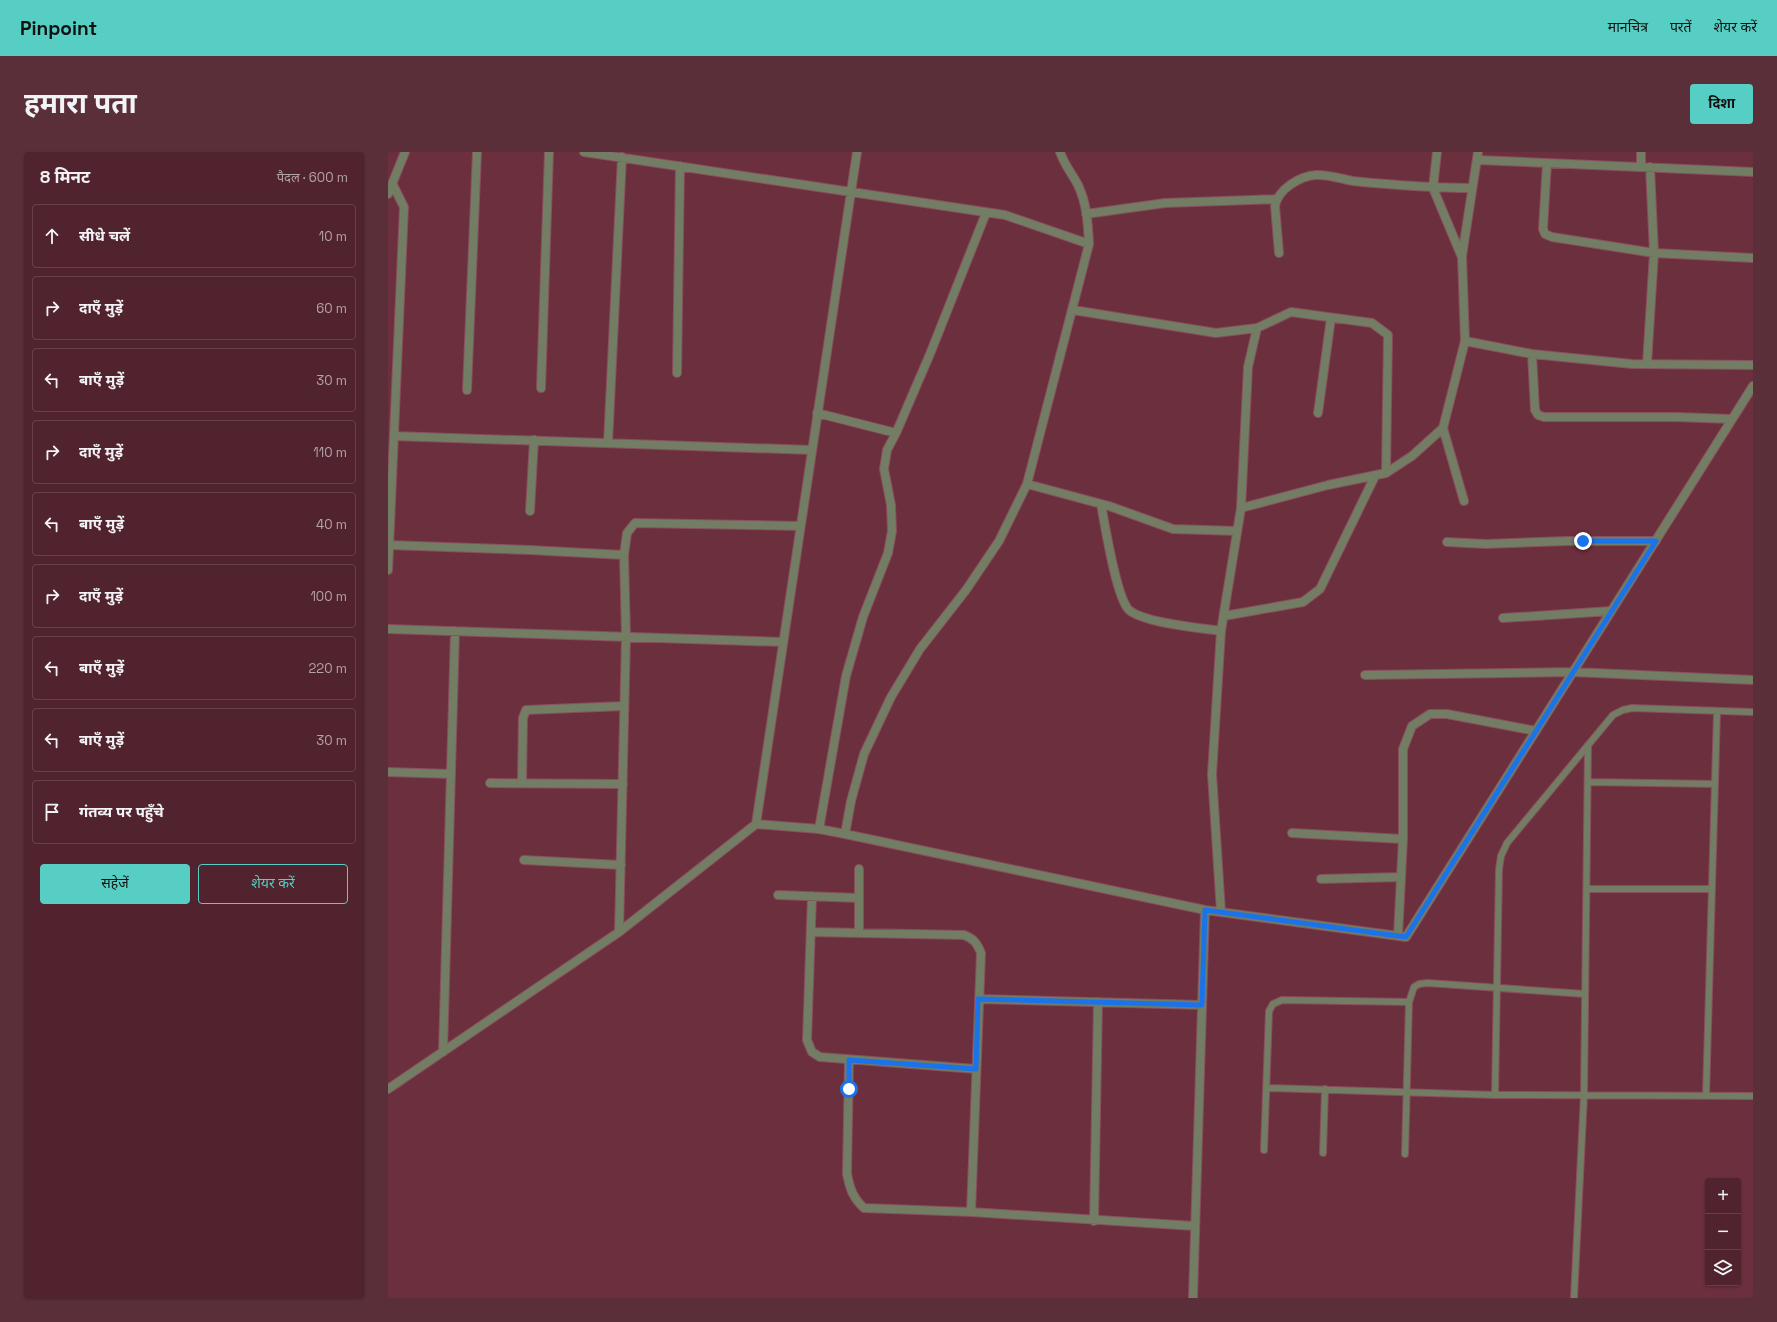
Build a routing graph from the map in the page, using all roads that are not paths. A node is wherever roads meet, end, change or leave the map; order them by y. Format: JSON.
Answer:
{"nodes":[{"id":1,"x":405,"y":152,"type":"edge"},
{"id":2,"x":477,"y":152,"type":"edge"},
{"id":3,"x":549,"y":152,"type":"edge"},
{"id":4,"x":584,"y":152,"type":"edge"},
{"id":5,"x":857,"y":152,"type":"edge"},
{"id":6,"x":1060,"y":152,"type":"edge"},
{"id":7,"x":1437,"y":152,"type":"edge"},
{"id":8,"x":1641,"y":152,"type":"edge"},
{"id":9,"x":1478,"y":156,"type":"edge"},
{"id":10,"x":622,"y":157,"type":"junction"},
{"id":11,"x":1547,"y":163,"type":"junction"},
{"id":12,"x":680,"y":166,"type":"junction"},
{"id":13,"x":1641,"y":167,"type":"junction"},
{"id":14,"x":1650,"y":167,"type":"junction"},
{"id":15,"x":1753,"y":172,"type":"edge"},
{"id":16,"x":393,"y":185,"type":"junction"},
{"id":17,"x":1433,"y":188,"type":"junction"},
{"id":18,"x":1472,"y":188,"type":"junction"},
{"id":19,"x":851,"y":191,"type":"junction"},
{"id":20,"x":388,"y":194,"type":"edge"},
{"id":21,"x":1276,"y":199,"type":"junction"},
{"id":22,"x":986,"y":213,"type":"junction"},
{"id":23,"x":1086,"y":214,"type":"junction"},
{"id":24,"x":1089,"y":244,"type":"junction"},
{"id":25,"x":1279,"y":253,"type":"dead end"},
{"id":26,"x":1654,"y":253,"type":"junction"},
{"id":27,"x":1462,"y":256,"type":"junction"},
{"id":28,"x":1753,"y":258,"type":"edge"},
{"id":29,"x":1073,"y":310,"type":"junction"},
{"id":30,"x":1331,"y":318,"type":"junction"},
{"id":31,"x":1257,"y":328,"type":"junction"},
{"id":32,"x":1465,"y":341,"type":"junction"},
{"id":33,"x":1532,"y":354,"type":"junction"},
{"id":34,"x":1647,"y":364,"type":"junction"},
{"id":35,"x":1753,"y":365,"type":"edge"},
{"id":36,"x":677,"y":372,"type":"dead end"},
{"id":37,"x":1753,"y":386,"type":"edge"},
{"id":38,"x":541,"y":388,"type":"dead end"},
{"id":39,"x":467,"y":390,"type":"dead end"},
{"id":40,"x":817,"y":413,"type":"junction"},
{"id":41,"x":1318,"y":414,"type":"dead end"},
{"id":42,"x":1732,"y":419,"type":"junction"},
{"id":43,"x":1443,"y":428,"type":"junction"},
{"id":44,"x":896,"y":433,"type":"junction"},
{"id":45,"x":394,"y":436,"type":"junction"},
{"id":46,"x":534,"y":440,"type":"junction"},
{"id":47,"x":608,"y":443,"type":"junction"},
{"id":48,"x":812,"y":450,"type":"junction"},
{"id":49,"x":1386,"y":473,"type":"junction"},
{"id":50,"x":1375,"y":476,"type":"junction"},
{"id":51,"x":1027,"y":484,"type":"junction"},
{"id":52,"x":1464,"y":501,"type":"dead end"},
{"id":53,"x":1101,"y":504,"type":"junction"},
{"id":54,"x":1241,"y":508,"type":"junction"},
{"id":55,"x":530,"y":511,"type":"dead end"},
{"id":56,"x":800,"y":526,"type":"junction"},
{"id":57,"x":1236,"y":531,"type":"junction"},
{"id":58,"x":1656,"y":541,"type":"junction"},
{"id":59,"x":1447,"y":542,"type":"dead end"},
{"id":60,"x":389,"y":546,"type":"edge"},
{"id":61,"x":624,"y":555,"type":"junction"},
{"id":62,"x":388,"y":570,"type":"edge"},
{"id":63,"x":1611,"y":611,"type":"junction"},
{"id":64,"x":1224,"y":616,"type":"junction"},
{"id":65,"x":1502,"y":618,"type":"dead end"},
{"id":66,"x":388,"y":629,"type":"edge"},
{"id":67,"x":455,"y":631,"type":"junction"},
{"id":68,"x":1221,"y":631,"type":"junction"},
{"id":69,"x":626,"y":637,"type":"junction"},
{"id":70,"x":783,"y":642,"type":"junction"},
{"id":71,"x":1573,"y":672,"type":"junction"},
{"id":72,"x":1365,"y":675,"type":"dead end"},
{"id":73,"x":1753,"y":680,"type":"edge"},
{"id":74,"x":624,"y":706,"type":"junction"},
{"id":75,"x":1717,"y":712,"type":"junction"},
{"id":76,"x":1753,"y":712,"type":"edge"},
{"id":77,"x":1536,"y":731,"type":"junction"},
{"id":78,"x":1588,"y":745,"type":"junction"},
{"id":79,"x":388,"y":772,"type":"edge"},
{"id":80,"x":451,"y":774,"type":"junction"},
{"id":81,"x":1588,"y":782,"type":"junction"},
{"id":82,"x":490,"y":783,"type":"dead end"},
{"id":83,"x":522,"y":783,"type":"junction"},
{"id":84,"x":623,"y":784,"type":"junction"},
{"id":85,"x":1714,"y":784,"type":"junction"},
{"id":86,"x":756,"y":824,"type":"junction"},
{"id":87,"x":819,"y":830,"type":"junction"},
{"id":88,"x":1292,"y":833,"type":"dead end"},
{"id":89,"x":845,"y":834,"type":"junction"},
{"id":90,"x":1403,"y":839,"type":"junction"},
{"id":91,"x":524,"y":860,"type":"dead end"},
{"id":92,"x":621,"y":865,"type":"junction"},
{"id":93,"x":858,"y":869,"type":"dead end"},
{"id":94,"x":1401,"y":877,"type":"junction"},
{"id":95,"x":1322,"y":879,"type":"dead end"},
{"id":96,"x":1587,"y":889,"type":"junction"},
{"id":97,"x":1712,"y":889,"type":"junction"},
{"id":98,"x":778,"y":895,"type":"dead end"},
{"id":99,"x":812,"y":896,"type":"junction"},
{"id":100,"x":859,"y":898,"type":"junction"},
{"id":101,"x":1205,"y":910,"type":"junction"},
{"id":102,"x":1221,"y":912,"type":"junction"},
{"id":103,"x":619,"y":932,"type":"junction"},
{"id":104,"x":811,"y":932,"type":"junction"},
{"id":105,"x":859,"y":933,"type":"junction"},
{"id":106,"x":1398,"y":936,"type":"junction"},
{"id":107,"x":1498,"y":987,"type":"junction"},
{"id":108,"x":1585,"y":994,"type":"junction"},
{"id":109,"x":978,"y":999,"type":"junction"},
{"id":110,"x":1098,"y":1002,"type":"junction"},
{"id":111,"x":1409,"y":1002,"type":"junction"},
{"id":112,"x":1202,"y":1005,"type":"junction"},
{"id":113,"x":443,"y":1052,"type":"junction"},
{"id":114,"x":849,"y":1060,"type":"junction"},
{"id":115,"x":976,"y":1069,"type":"junction"},
{"id":116,"x":1266,"y":1088,"type":"junction"},
{"id":117,"x":388,"y":1089,"type":"edge"},
{"id":118,"x":1325,"y":1089,"type":"junction"},
{"id":119,"x":1406,"y":1092,"type":"junction"},
{"id":120,"x":1495,"y":1095,"type":"junction"},
{"id":121,"x":1584,"y":1095,"type":"junction"},
{"id":122,"x":1706,"y":1096,"type":"junction"},
{"id":123,"x":1753,"y":1096,"type":"edge"},
{"id":124,"x":1264,"y":1150,"type":"dead end"},
{"id":125,"x":1323,"y":1153,"type":"dead end"},
{"id":126,"x":1405,"y":1154,"type":"dead end"},
{"id":127,"x":971,"y":1212,"type":"junction"},
{"id":128,"x":1094,"y":1221,"type":"junction"},
{"id":129,"x":1195,"y":1226,"type":"junction"},
{"id":130,"x":1193,"y":1298,"type":"edge"},
{"id":131,"x":1574,"y":1298,"type":"edge"}],
"edges":[{"from":1,"to":16,"type":"street"},
{"from":2,"to":39,"type":"street"},
{"from":3,"to":38,"type":"street"},
{"from":4,"to":10,"type":"street"},
{"from":5,"to":19,"type":"street"},
{"from":6,"to":23,"type":"street"},
{"from":7,"to":17,"type":"street"},
{"from":8,"to":13,"type":"street"},
{"from":9,"to":11,"type":"street"},
{"from":9,"to":18,"type":"street"},
{"from":10,"to":12,"type":"street"},
{"from":10,"to":47,"type":"street"},
{"from":11,"to":13,"type":"street"},
{"from":11,"to":26,"type":"street"},
{"from":12,"to":19,"type":"street"},
{"from":12,"to":36,"type":"street"},
{"from":13,"to":14,"type":"street"},
{"from":14,"to":15,"type":"street"},
{"from":14,"to":26,"type":"street"},
{"from":16,"to":20,"type":"street"},
{"from":16,"to":45,"type":"street"},
{"from":17,"to":18,"type":"street"},
{"from":17,"to":21,"type":"street"},
{"from":17,"to":27,"type":"street"},
{"from":18,"to":27,"type":"street"},
{"from":19,"to":22,"type":"street"},
{"from":19,"to":40,"type":"street"},
{"from":21,"to":23,"type":"street"},
{"from":21,"to":25,"type":"street"},
{"from":22,"to":24,"type":"street"},
{"from":22,"to":44,"type":"street"},
{"from":23,"to":24,"type":"street"},
{"from":24,"to":29,"type":"street"},
{"from":26,"to":28,"type":"street"},
{"from":26,"to":34,"type":"street"},
{"from":27,"to":32,"type":"street"},
{"from":29,"to":31,"type":"street"},
{"from":29,"to":51,"type":"street"},
{"from":30,"to":31,"type":"street"},
{"from":30,"to":41,"type":"street"},
{"from":30,"to":49,"type":"street"},
{"from":31,"to":54,"type":"street"},
{"from":32,"to":33,"type":"street"},
{"from":32,"to":43,"type":"street"},
{"from":33,"to":34,"type":"street"},
{"from":33,"to":42,"type":"street"},
{"from":34,"to":35,"type":"street"},
{"from":37,"to":42,"type":"street"},
{"from":40,"to":44,"type":"street"},
{"from":40,"to":48,"type":"street"},
{"from":42,"to":58,"type":"street"},
{"from":43,"to":49,"type":"street"},
{"from":43,"to":52,"type":"street"},
{"from":44,"to":87,"type":"street"},
{"from":45,"to":46,"type":"street"},
{"from":45,"to":60,"type":"street"},
{"from":46,"to":47,"type":"street"},
{"from":46,"to":55,"type":"street"},
{"from":47,"to":48,"type":"street"},
{"from":48,"to":56,"type":"street"},
{"from":49,"to":50,"type":"street"},
{"from":50,"to":54,"type":"street"},
{"from":50,"to":64,"type":"street"},
{"from":51,"to":53,"type":"street"},
{"from":51,"to":89,"type":"street"},
{"from":53,"to":57,"type":"street"},
{"from":53,"to":68,"type":"street"},
{"from":54,"to":57,"type":"street"},
{"from":56,"to":61,"type":"street"},
{"from":56,"to":70,"type":"street"},
{"from":57,"to":64,"type":"street"},
{"from":58,"to":59,"type":"street"},
{"from":58,"to":63,"type":"street"},
{"from":60,"to":61,"type":"street"},
{"from":60,"to":62,"type":"street"},
{"from":61,"to":69,"type":"street"},
{"from":63,"to":65,"type":"street"},
{"from":63,"to":71,"type":"street"},
{"from":64,"to":68,"type":"street"},
{"from":66,"to":67,"type":"street"},
{"from":67,"to":69,"type":"street"},
{"from":67,"to":80,"type":"street"},
{"from":68,"to":102,"type":"street"},
{"from":69,"to":70,"type":"street"},
{"from":69,"to":74,"type":"street"},
{"from":70,"to":86,"type":"street"},
{"from":71,"to":72,"type":"street"},
{"from":71,"to":73,"type":"street"},
{"from":71,"to":77,"type":"street"},
{"from":74,"to":83,"type":"street"},
{"from":74,"to":84,"type":"street"},
{"from":75,"to":76,"type":"lane"},
{"from":75,"to":78,"type":"lane"},
{"from":75,"to":85,"type":"lane"},
{"from":77,"to":90,"type":"street"},
{"from":77,"to":106,"type":"street"},
{"from":78,"to":81,"type":"lane"},
{"from":78,"to":107,"type":"lane"},
{"from":79,"to":80,"type":"street"},
{"from":80,"to":113,"type":"street"},
{"from":81,"to":85,"type":"lane"},
{"from":81,"to":96,"type":"lane"},
{"from":82,"to":83,"type":"street"},
{"from":83,"to":84,"type":"street"},
{"from":84,"to":92,"type":"street"},
{"from":85,"to":97,"type":"lane"},
{"from":86,"to":87,"type":"street"},
{"from":86,"to":103,"type":"street"},
{"from":87,"to":89,"type":"street"},
{"from":88,"to":90,"type":"street"},
{"from":89,"to":101,"type":"street"},
{"from":90,"to":94,"type":"street"},
{"from":91,"to":92,"type":"street"},
{"from":92,"to":103,"type":"street"},
{"from":93,"to":100,"type":"street"},
{"from":94,"to":95,"type":"street"},
{"from":94,"to":106,"type":"street"},
{"from":96,"to":97,"type":"lane"},
{"from":96,"to":108,"type":"lane"},
{"from":97,"to":122,"type":"lane"},
{"from":98,"to":99,"type":"street"},
{"from":99,"to":100,"type":"street"},
{"from":99,"to":104,"type":"street"},
{"from":100,"to":105,"type":"street"},
{"from":101,"to":102,"type":"street"},
{"from":101,"to":112,"type":"street"},
{"from":102,"to":106,"type":"street"},
{"from":103,"to":113,"type":"street"},
{"from":104,"to":105,"type":"street"},
{"from":104,"to":114,"type":"street"},
{"from":105,"to":109,"type":"street"},
{"from":107,"to":108,"type":"lane"},
{"from":107,"to":111,"type":"lane"},
{"from":107,"to":120,"type":"lane"},
{"from":108,"to":121,"type":"lane"},
{"from":109,"to":110,"type":"street"},
{"from":109,"to":115,"type":"street"},
{"from":110,"to":112,"type":"street"},
{"from":110,"to":128,"type":"street"},
{"from":111,"to":116,"type":"lane"},
{"from":111,"to":119,"type":"lane"},
{"from":112,"to":129,"type":"street"},
{"from":113,"to":117,"type":"street"},
{"from":114,"to":115,"type":"street"},
{"from":114,"to":127,"type":"street"},
{"from":115,"to":127,"type":"street"},
{"from":116,"to":118,"type":"lane"},
{"from":116,"to":124,"type":"lane"},
{"from":118,"to":119,"type":"lane"},
{"from":118,"to":125,"type":"lane"},
{"from":119,"to":120,"type":"lane"},
{"from":119,"to":126,"type":"lane"},
{"from":120,"to":121,"type":"lane"},
{"from":121,"to":122,"type":"lane"},
{"from":121,"to":131,"type":"lane"},
{"from":122,"to":123,"type":"lane"},
{"from":127,"to":128,"type":"street"},
{"from":128,"to":129,"type":"street"},
{"from":129,"to":130,"type":"street"}]}
